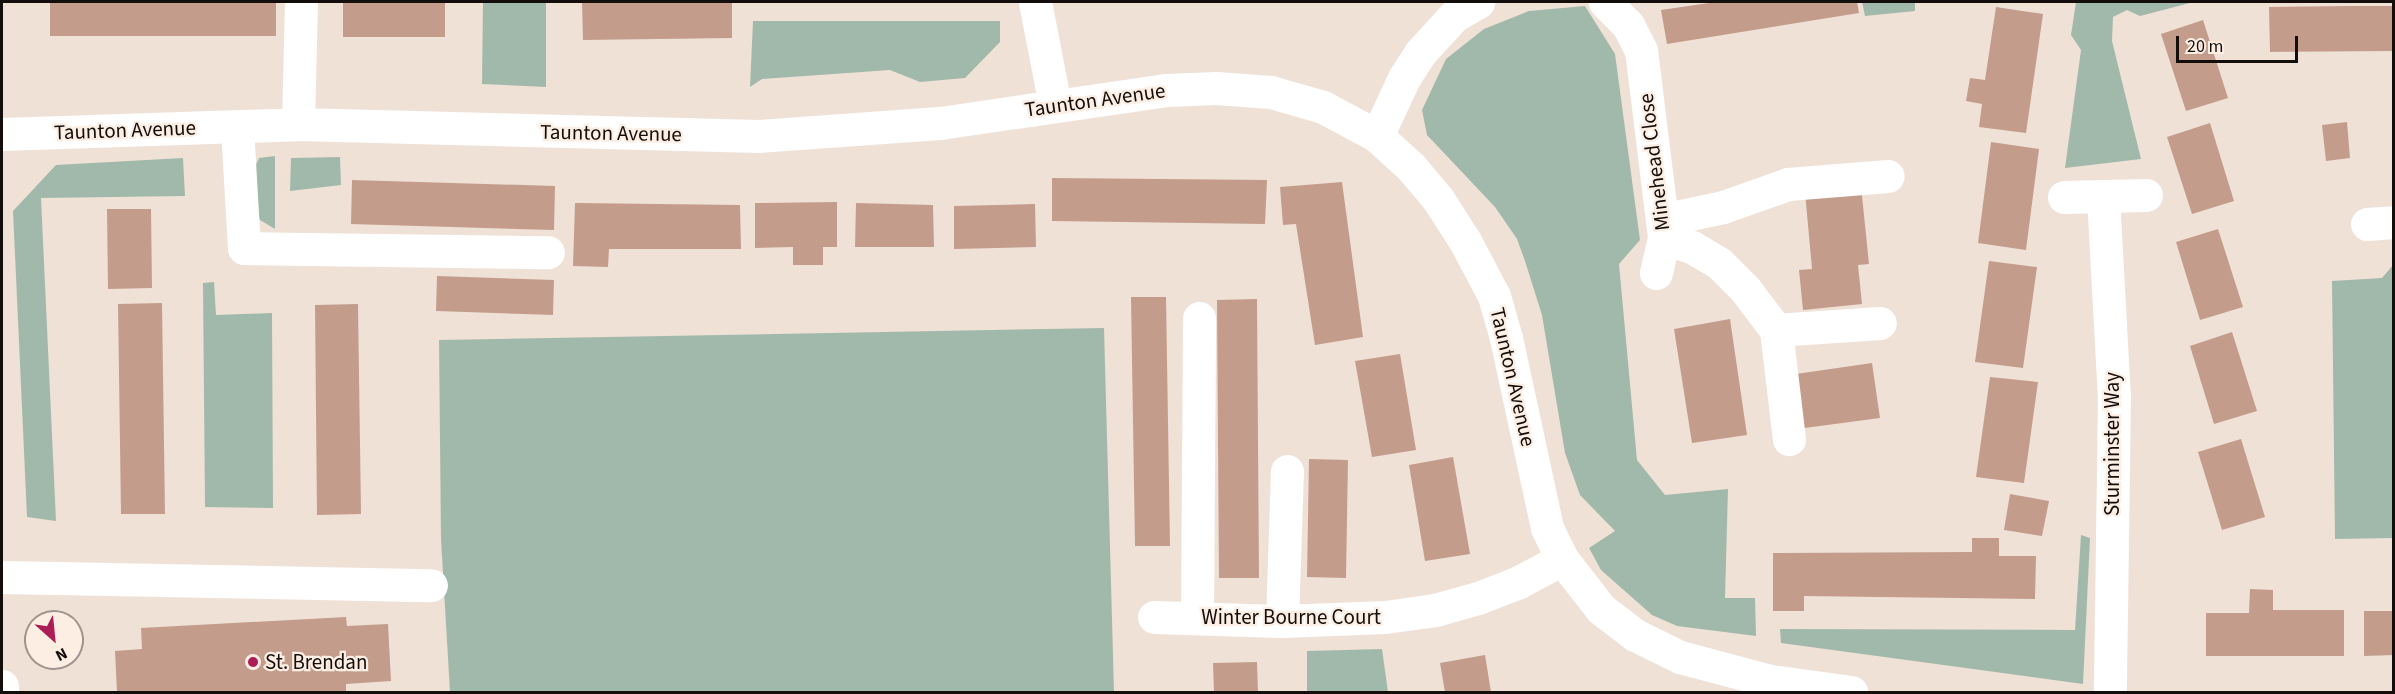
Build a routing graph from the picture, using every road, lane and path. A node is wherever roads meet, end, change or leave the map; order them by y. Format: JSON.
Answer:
{"nodes":[{"id":1,"x":301,"y":2,"type":"edge"},
{"id":2,"x":1035,"y":2,"type":"edge"},
{"id":3,"x":1478,"y":2,"type":"edge"},
{"id":4,"x":1605,"y":2,"type":"edge"},
{"id":5,"x":1055,"y":105,"type":"junction"},
{"id":6,"x":298,"y":124,"type":"junction"},
{"id":7,"x":237,"y":127,"type":"junction"},
{"id":8,"x":2,"y":134,"type":"edge"},
{"id":9,"x":1377,"y":136,"type":"junction"},
{"id":10,"x":1888,"y":176,"type":"dead end"},
{"id":11,"x":2146,"y":195,"type":"dead end"},
{"id":12,"x":2103,"y":196,"type":"junction"},
{"id":13,"x":2064,"y":197,"type":"dead end"},
{"id":14,"x":1663,"y":229,"type":"junction"},
{"id":15,"x":548,"y":252,"type":"dead end"},
{"id":16,"x":1656,"y":273,"type":"dead end"},
{"id":17,"x":1199,"y":318,"type":"dead end"},
{"id":18,"x":1880,"y":323,"type":"dead end"},
{"id":19,"x":1776,"y":330,"type":"junction"},
{"id":20,"x":1789,"y":439,"type":"dead end"},
{"id":21,"x":1287,"y":471,"type":"dead end"},
{"id":22,"x":1562,"y":559,"type":"junction"},
{"id":23,"x":2,"y":577,"type":"edge"},
{"id":24,"x":431,"y":585,"type":"dead end"},
{"id":25,"x":1154,"y":617,"type":"dead end"},
{"id":26,"x":1197,"y":617,"type":"junction"},
{"id":27,"x":1282,"y":621,"type":"junction"},
{"id":28,"x":2,"y":686,"type":"edge"},
{"id":29,"x":2,"y":693,"type":"edge"},
{"id":30,"x":1851,"y":693,"type":"edge"},
{"id":31,"x":2110,"y":693,"type":"edge"}],
"edges":[{"from":1,"to":6,"type":"street"},
{"from":2,"to":5,"type":"street"},
{"from":3,"to":9,"type":"street"},
{"from":4,"to":14,"type":"street","name":"Minehead Close"},
{"from":5,"to":6,"type":"street","name":"Taunton Avenue"},
{"from":5,"to":9,"type":"street","name":"Taunton Avenue"},
{"from":6,"to":7,"type":"street","name":"Taunton Avenue"},
{"from":7,"to":8,"type":"street","name":"Taunton Avenue"},
{"from":7,"to":15,"type":"street"},
{"from":9,"to":22,"type":"street","name":"Taunton Avenue"},
{"from":10,"to":14,"type":"street"},
{"from":11,"to":12,"type":"street"},
{"from":12,"to":13,"type":"street"},
{"from":12,"to":31,"type":"street","name":"Sturminster Way"},
{"from":14,"to":16,"type":"street","name":"Minehead Close"},
{"from":14,"to":19,"type":"street"},
{"from":17,"to":26,"type":"street"},
{"from":18,"to":19,"type":"street"},
{"from":19,"to":20,"type":"street"},
{"from":21,"to":27,"type":"street"},
{"from":22,"to":27,"type":"street","name":"Winter Bourne Court"},
{"from":22,"to":30,"type":"street","name":"Taunton Avenue"},
{"from":23,"to":24,"type":"street"},
{"from":25,"to":26,"type":"street","name":"Winter Bourne Court"},
{"from":26,"to":27,"type":"street","name":"Winter Bourne Court"},
{"from":28,"to":29,"type":"street"}]}
